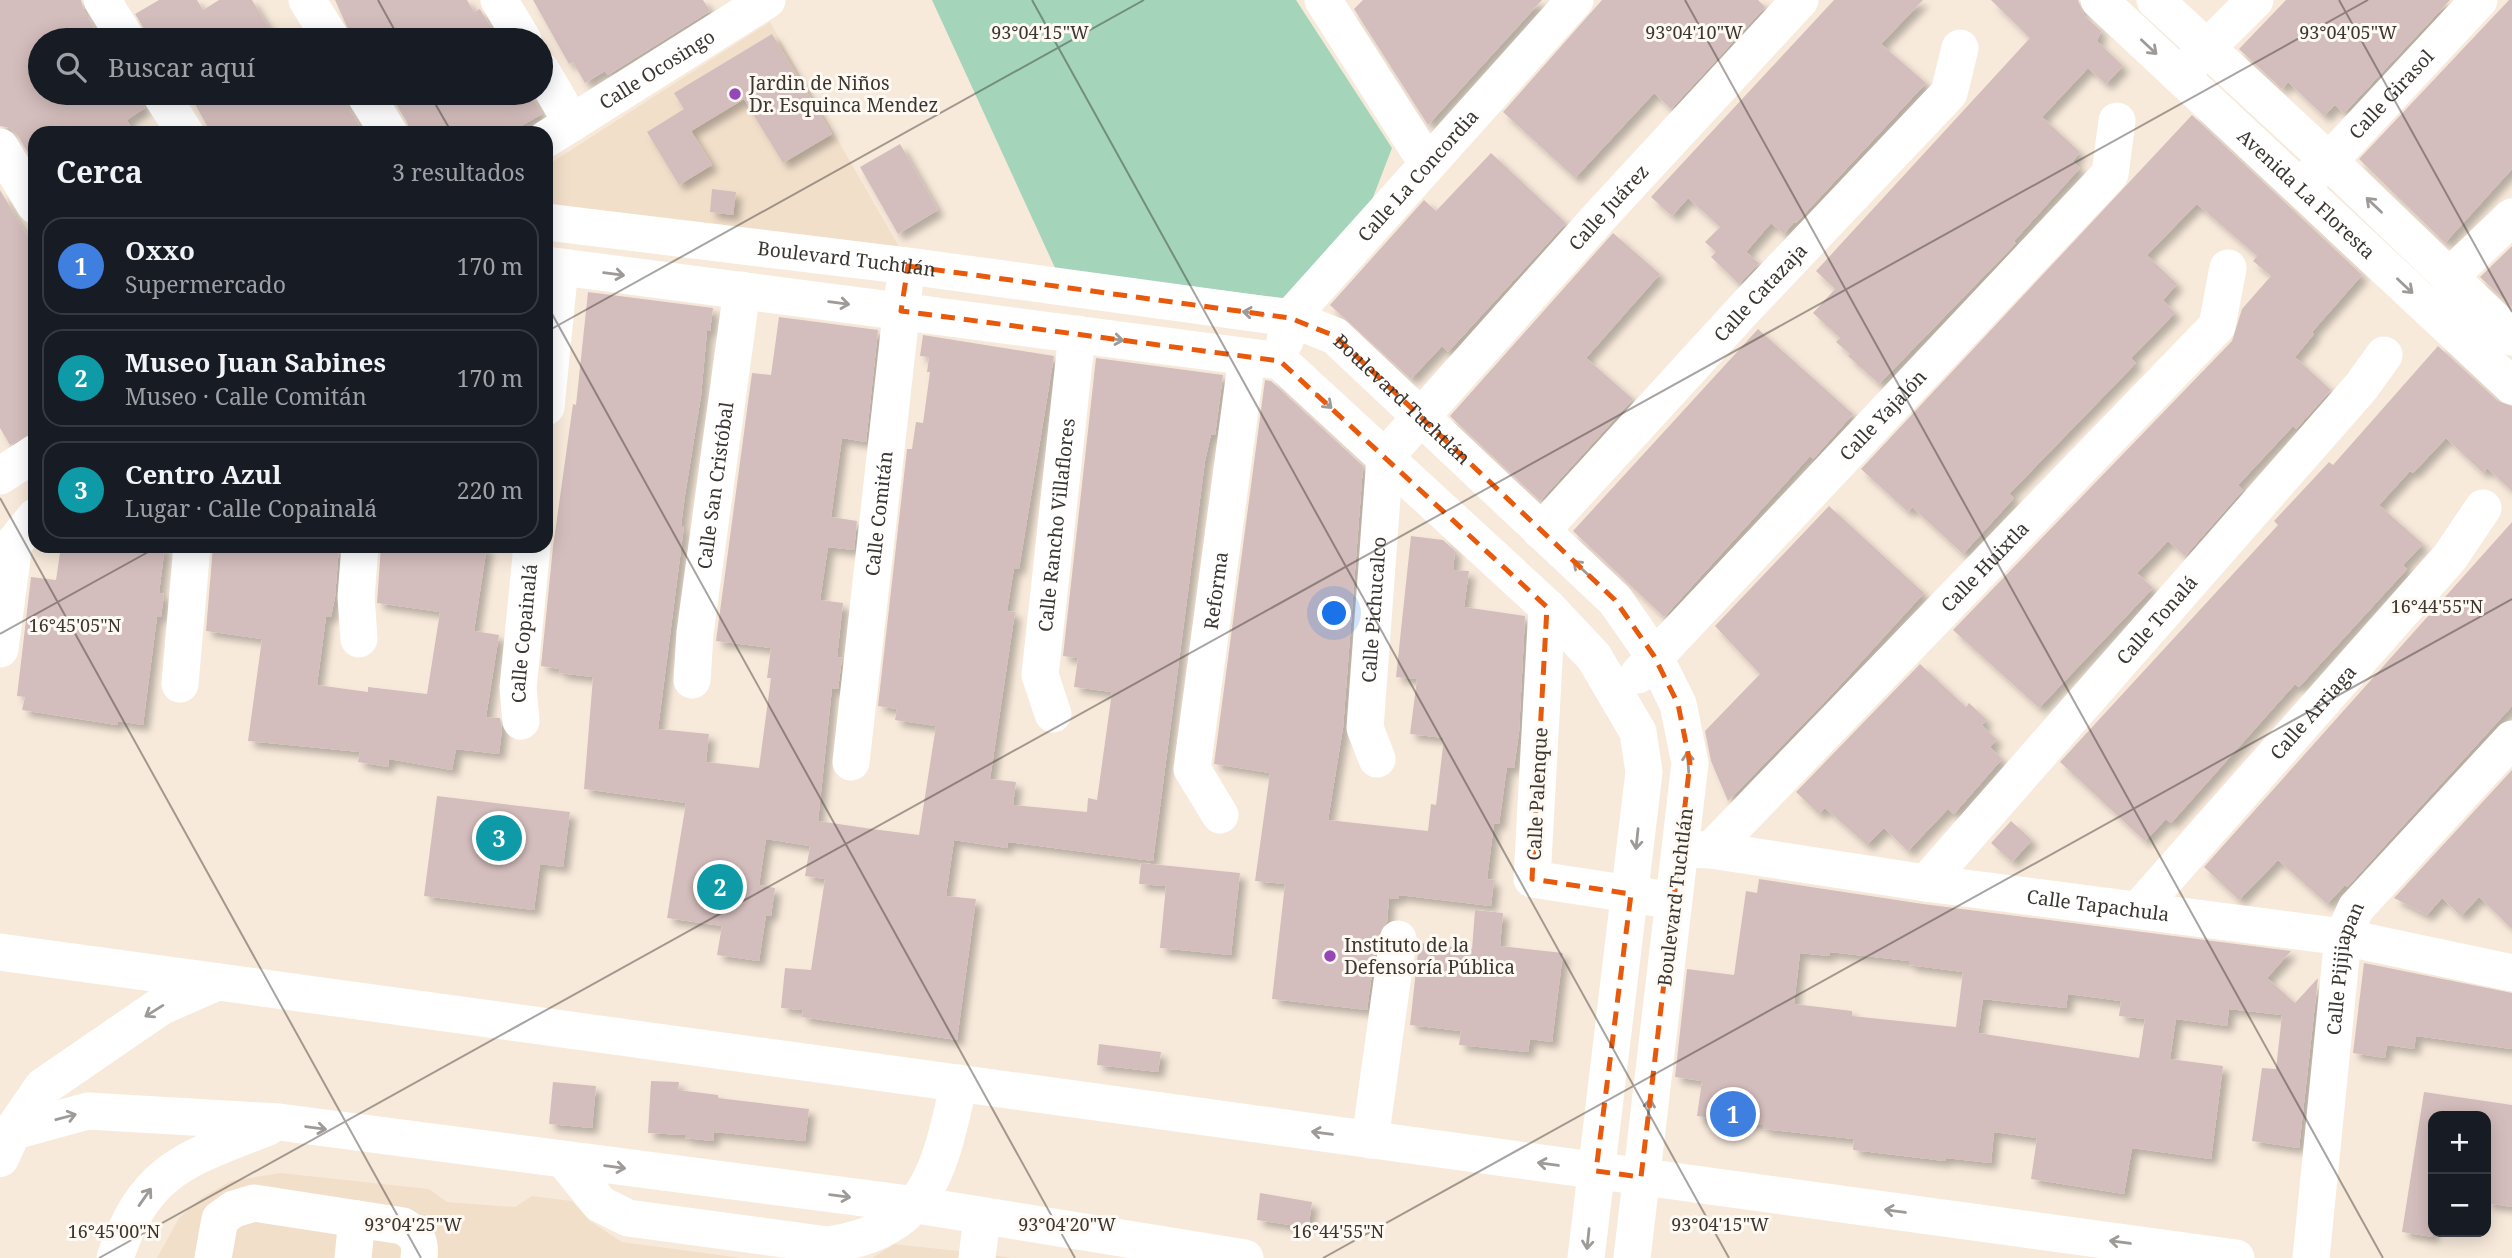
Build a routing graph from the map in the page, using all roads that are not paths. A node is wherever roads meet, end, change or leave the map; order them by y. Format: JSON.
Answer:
{"nodes":[{"id":1,"x":307,"y":0,"type":"edge"},
{"id":2,"x":499,"y":0,"type":"edge"},
{"id":3,"x":767,"y":0,"type":"edge"},
{"id":4,"x":1575,"y":0,"type":"edge"},
{"id":5,"x":1800,"y":0,"type":"edge"},
{"id":6,"x":2099,"y":0,"type":"edge"},
{"id":7,"x":2155,"y":0,"type":"edge"},
{"id":8,"x":2255,"y":0,"type":"edge"},
{"id":9,"x":2479,"y":0,"type":"edge"},
{"id":10,"x":1328,"y":2,"type":"edge"},
{"id":11,"x":109,"y":3,"type":"edge"},
{"id":12,"x":725,"y":11,"type":"edge"},
{"id":13,"x":121,"y":28,"type":"edge"},
{"id":14,"x":324,"y":28,"type":"edge"},
{"id":15,"x":516,"y":28,"type":"edge"},
{"id":16,"x":1960,"y":47,"type":"dead end"},
{"id":17,"x":2206,"y":48,"type":"junction"},
{"id":18,"x":2180,"y":76,"type":"junction"},
{"id":19,"x":168,"y":105,"type":"edge"},
{"id":20,"x":372,"y":105,"type":"edge"},
{"id":21,"x":551,"y":105,"type":"edge"},
{"id":22,"x":2117,"y":121,"type":"dead end"},
{"id":23,"x":181,"y":126,"type":"edge"},
{"id":24,"x":385,"y":126,"type":"edge"},
{"id":25,"x":559,"y":131,"type":"edge"},
{"id":26,"x":0,"y":146,"type":"edge"},
{"id":27,"x":2329,"y":161,"type":"junction"},
{"id":28,"x":1427,"y":163,"type":"junction"},
{"id":29,"x":2298,"y":186,"type":"junction"},
{"id":30,"x":28,"y":193,"type":"edge"},
{"id":31,"x":2512,"y":217,"type":"edge"},
{"id":32,"x":553,"y":223,"type":"edge"},
{"id":33,"x":553,"y":266,"type":"edge"},
{"id":34,"x":908,"y":266,"type":"junction"},
{"id":35,"x":2228,"y":268,"type":"dead end"},
{"id":36,"x":2449,"y":277,"type":"junction"},
{"id":37,"x":742,"y":290,"type":"junction"},
{"id":38,"x":901,"y":311,"type":"junction"},
{"id":39,"x":1290,"y":318,"type":"junction"},
{"id":40,"x":1077,"y":334,"type":"junction"},
{"id":41,"x":2512,"y":337,"type":"edge"},
{"id":42,"x":2384,"y":355,"type":"dead end"},
{"id":43,"x":1264,"y":359,"type":"junction"},
{"id":44,"x":2512,"y":386,"type":"edge"},
{"id":45,"x":1422,"y":418,"type":"junction"},
{"id":46,"x":1385,"y":457,"type":"junction"},
{"id":47,"x":2483,"y":508,"type":"dead end"},
{"id":48,"x":28,"y":526,"type":"edge"},
{"id":49,"x":1542,"y":531,"type":"junction"},
{"id":50,"x":191,"y":553,"type":"edge"},
{"id":51,"x":359,"y":553,"type":"edge"},
{"id":52,"x":531,"y":553,"type":"edge"},
{"id":53,"x":1547,"y":607,"type":"junction"},
{"id":54,"x":359,"y":639,"type":"dead end"},
{"id":55,"x":0,"y":649,"type":"edge"},
{"id":56,"x":1654,"y":656,"type":"junction"},
{"id":57,"x":692,"y":680,"type":"dead end"},
{"id":58,"x":180,"y":684,"type":"dead end"},
{"id":59,"x":1619,"y":697,"type":"junction"},
{"id":60,"x":1053,"y":714,"type":"dead end"},
{"id":61,"x":521,"y":721,"type":"dead end"},
{"id":62,"x":2512,"y":738,"type":"edge"},
{"id":63,"x":1377,"y":759,"type":"dead end"},
{"id":64,"x":851,"y":762,"type":"dead end"},
{"id":65,"x":1220,"y":814,"type":"dead end"},
{"id":66,"x":1697,"y":849,"type":"junction"},
{"id":67,"x":1926,"y":883,"type":"junction"},
{"id":68,"x":1631,"y":894,"type":"junction"},
{"id":69,"x":1675,"y":901,"type":"junction"},
{"id":70,"x":2138,"y":910,"type":"junction"},
{"id":71,"x":2343,"y":937,"type":"junction"},
{"id":72,"x":1398,"y":939,"type":"dead end"},
{"id":73,"x":0,"y":952,"type":"edge"},
{"id":74,"x":2512,"y":973,"type":"edge"},
{"id":75,"x":216,"y":982,"type":"junction"},
{"id":76,"x":959,"y":1083,"type":"junction"},
{"id":77,"x":279,"y":1122,"type":"junction"},
{"id":78,"x":1370,"y":1140,"type":"junction"},
{"id":79,"x":4,"y":1142,"type":"edge"},
{"id":80,"x":565,"y":1161,"type":"junction"},
{"id":81,"x":1596,"y":1171,"type":"junction"},
{"id":82,"x":1641,"y":1177,"type":"junction"},
{"id":83,"x":917,"y":1205,"type":"junction"},
{"id":84,"x":982,"y":1217,"type":"junction"},
{"id":85,"x":357,"y":1219,"type":"junction"},
{"id":86,"x":115,"y":1258,"type":"edge"},
{"id":87,"x":213,"y":1258,"type":"edge"},
{"id":88,"x":353,"y":1258,"type":"edge"},
{"id":89,"x":419,"y":1258,"type":"edge"},
{"id":90,"x":977,"y":1258,"type":"edge"},
{"id":91,"x":1245,"y":1258,"type":"edge"},
{"id":92,"x":1586,"y":1258,"type":"edge"},
{"id":93,"x":1632,"y":1258,"type":"edge"},
{"id":94,"x":2236,"y":1258,"type":"edge"},
{"id":95,"x":2311,"y":1258,"type":"edge"}],
"edges":[{"from":1,"to":14,"type":"street"},
{"from":2,"to":15,"type":"street"},
{"from":3,"to":12,"type":"street","name":"Calle Ocosingo"},
{"from":4,"to":28,"type":"street","name":"Calle La Concordia"},
{"from":5,"to":45,"type":"street","name":"Calle Juárez"},
{"from":6,"to":18,"type":"street","name":"Avenida La Floresta","one_way":true},
{"from":7,"to":17,"type":"street","name":"Avenida La Floresta"},
{"from":8,"to":17,"type":"street"},
{"from":9,"to":27,"type":"street","name":"Calle Girasol"},
{"from":10,"to":28,"type":"street"},
{"from":11,"to":13,"type":"street"},
{"from":12,"to":25,"type":"street","name":"Calle Ocosingo"},
{"from":16,"to":49,"type":"street","name":"Calle Catazaja"},
{"from":17,"to":18,"type":"street"},
{"from":17,"to":27,"type":"street","name":"Avenida La Floresta"},
{"from":18,"to":29,"type":"street","name":"Avenida La Floresta"},
{"from":19,"to":23,"type":"street"},
{"from":20,"to":24,"type":"street"},
{"from":21,"to":25,"type":"street"},
{"from":22,"to":56,"type":"street","name":"Calle Yajalón"},
{"from":26,"to":30,"type":"street"},
{"from":27,"to":29,"type":"street","name":"Calle Girasol"},
{"from":36,"to":27,"type":"street","name":"Avenida La Floresta","one_way":true},
{"from":28,"to":39,"type":"street","name":"Calle La Concordia"},
{"from":29,"to":44,"type":"street","name":"Avenida La Floresta","one_way":true},
{"from":31,"to":36,"type":"street"},
{"from":32,"to":34,"type":"street","name":"Boulevard Tuchtlán"},
{"from":33,"to":37,"type":"street","one_way":true},
{"from":34,"to":38,"type":"street","name":"Calle Comitán"},
{"from":39,"to":34,"type":"street","name":"Boulevard Tuchtlán","one_way":true},
{"from":35,"to":66,"type":"street","name":"Calle Huixtla"},
{"from":36,"to":41,"type":"street","name":"Avenida La Floresta"},
{"from":37,"to":38,"type":"street","one_way":true},
{"from":37,"to":57,"type":"street","name":"Calle San Cristóbal"},
{"from":38,"to":40,"type":"street"},
{"from":38,"to":64,"type":"street","name":"Calle Comitán"},
{"from":39,"to":43,"type":"street","name":"Calle La Concordia"},
{"from":39,"to":45,"type":"street","name":"Boulevard Tuchtlán"},
{"from":40,"to":43,"type":"street","one_way":true},
{"from":40,"to":60,"type":"street","name":"Calle Rancho Villaflores"},
{"from":42,"to":67,"type":"street","name":"Calle Tonalá"},
{"from":43,"to":46,"type":"street","one_way":true},
{"from":43,"to":65,"type":"street","name":"Reforma"},
{"from":45,"to":46,"type":"street","name":"Calle Juárez"},
{"from":45,"to":49,"type":"street","name":"Boulevard Tuchtlán"},
{"from":46,"to":53,"type":"street"},
{"from":46,"to":63,"type":"street","name":"Calle Pichucalco"},
{"from":47,"to":70,"type":"street","name":"Calle Arriaga"},
{"from":48,"to":55,"type":"street"},
{"from":56,"to":49,"type":"street","name":"Boulevard Tuchtlán","one_way":true},
{"from":50,"to":58,"type":"street"},
{"from":51,"to":54,"type":"street"},
{"from":52,"to":61,"type":"street","name":"Calle Copainalá"},
{"from":53,"to":59,"type":"street"},
{"from":53,"to":68,"type":"street","name":"Calle Palenque"},
{"from":56,"to":59,"type":"street","name":"Calle Yajalón"},
{"from":66,"to":56,"type":"street","name":"Boulevard Tuchtlán","one_way":true},
{"from":59,"to":68,"type":"street","one_way":true},
{"from":62,"to":71,"type":"street","name":"Calle Pijijiapan"},
{"from":66,"to":67,"type":"street","name":"Calle Tapachula"},
{"from":66,"to":69,"type":"street","name":"Boulevard Tuchtlán"},
{"from":67,"to":70,"type":"street","name":"Calle Tapachula"},
{"from":68,"to":69,"type":"street","name":"Calle Palenque"},
{"from":68,"to":81,"type":"street"},
{"from":82,"to":69,"type":"street","name":"Boulevard Tuchtlán","one_way":true},
{"from":70,"to":71,"type":"street","name":"Calle Tapachula"},
{"from":71,"to":74,"type":"street","name":"Calle Tapachula"},
{"from":71,"to":95,"type":"street","name":"Calle Pijijiapan"},
{"from":72,"to":78,"type":"street"},
{"from":73,"to":75,"type":"street"},
{"from":75,"to":76,"type":"street"},
{"from":75,"to":79,"type":"highway","one_way":true},
{"from":78,"to":76,"type":"street","one_way":true},
{"from":76,"to":83,"type":"street"},
{"from":79,"to":77,"type":"street","one_way":true},
{"from":77,"to":80,"type":"street","one_way":true},
{"from":86,"to":77,"type":"street","one_way":true},
{"from":81,"to":78,"type":"street","one_way":true},
{"from":80,"to":83,"type":"street","one_way":true},
{"from":80,"to":83,"type":"street"},
{"from":81,"to":82,"type":"street"},
{"from":81,"to":92,"type":"street","one_way":true},
{"from":82,"to":93,"type":"street","name":"Boulevard Tuchtlán"},
{"from":94,"to":82,"type":"street","one_way":true},
{"from":83,"to":84,"type":"street"},
{"from":84,"to":90,"type":"street"},
{"from":84,"to":91,"type":"street"},
{"from":85,"to":87,"type":"street"},
{"from":85,"to":88,"type":"street"},
{"from":85,"to":89,"type":"street"}]}
